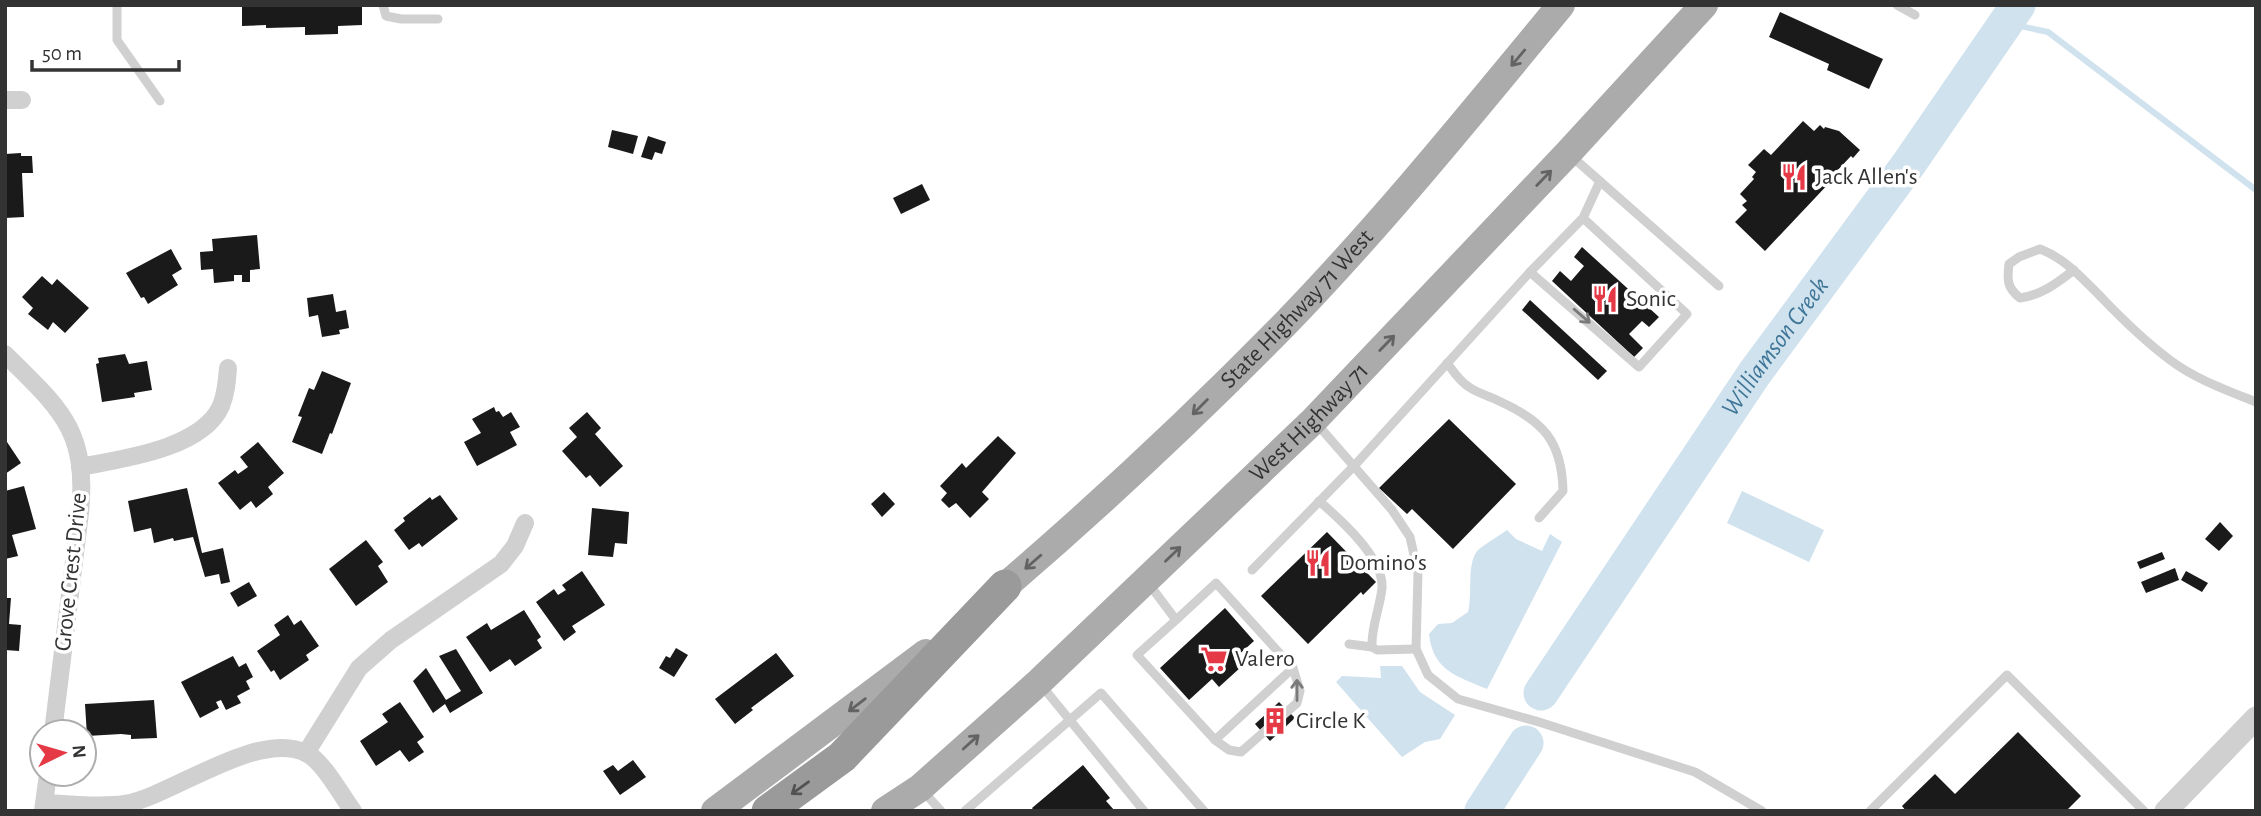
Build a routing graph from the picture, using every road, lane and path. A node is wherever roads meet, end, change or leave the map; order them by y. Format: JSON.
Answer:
{"nodes":[{"id":1,"x":117,"y":5,"type":"edge"},
{"id":2,"x":383,"y":5,"type":"edge"},
{"id":3,"x":1562,"y":5,"type":"edge"},
{"id":4,"x":1704,"y":5,"type":"edge"},
{"id":5,"x":1897,"y":5,"type":"edge"},
{"id":6,"x":1915,"y":15,"type":"dead end"},
{"id":7,"x":438,"y":19,"type":"dead end"},
{"id":8,"x":160,"y":101,"type":"dead end"},
{"id":9,"x":1568,"y":153,"type":"junction"},
{"id":10,"x":1600,"y":181,"type":"junction"},
{"id":11,"x":1583,"y":218,"type":"junction"},
{"id":12,"x":2074,"y":270,"type":"junction"},
{"id":13,"x":1530,"y":272,"type":"junction"},
{"id":14,"x":1719,"y":286,"type":"dead end"},
{"id":15,"x":5,"y":354,"type":"edge"},
{"id":16,"x":1447,"y":363,"type":"junction"},
{"id":17,"x":228,"y":368,"type":"dead end"},
{"id":18,"x":2256,"y":402,"type":"edge"},
{"id":19,"x":1313,"y":421,"type":"junction"},
{"id":20,"x":1355,"y":465,"type":"junction"},
{"id":21,"x":80,"y":467,"type":"junction"},
{"id":22,"x":1319,"y":501,"type":"junction"},
{"id":23,"x":1539,"y":518,"type":"dead end"},
{"id":24,"x":525,"y":523,"type":"dead end"},
{"id":25,"x":1252,"y":570,"type":"dead end"},
{"id":26,"x":1146,"y":580,"type":"junction"},
{"id":27,"x":1005,"y":586,"type":"junction"},
{"id":28,"x":1176,"y":620,"type":"junction"},
{"id":29,"x":1349,"y":644,"type":"dead end"},
{"id":30,"x":1372,"y":647,"type":"junction"},
{"id":31,"x":1416,"y":649,"type":"junction"},
{"id":32,"x":1293,"y":667,"type":"junction"},
{"id":33,"x":1039,"y":682,"type":"junction"},
{"id":34,"x":55,"y":718,"type":"edge"},
{"id":35,"x":2256,"y":718,"type":"edge"},
{"id":36,"x":1070,"y":719,"type":"junction"},
{"id":37,"x":1215,"y":740,"type":"junction"},
{"id":38,"x":306,"y":753,"type":"junction"},
{"id":39,"x":46,"y":788,"type":"edge"},
{"id":40,"x":920,"y":788,"type":"junction"},
{"id":41,"x":44,"y":807,"type":"edge"},
{"id":42,"x":353,"y":811,"type":"edge"},
{"id":43,"x":716,"y":811,"type":"edge"},
{"id":44,"x":768,"y":811,"type":"edge"},
{"id":45,"x":886,"y":811,"type":"edge"},
{"id":46,"x":941,"y":811,"type":"edge"},
{"id":47,"x":965,"y":811,"type":"edge"},
{"id":48,"x":1144,"y":811,"type":"edge"},
{"id":49,"x":1204,"y":811,"type":"edge"},
{"id":50,"x":1762,"y":811,"type":"edge"},
{"id":51,"x":1870,"y":811,"type":"edge"},
{"id":52,"x":2144,"y":811,"type":"edge"},
{"id":53,"x":2166,"y":811,"type":"edge"}],
"edges":[{"from":1,"to":8,"type":"lane"},
{"from":2,"to":7,"type":"lane"},
{"from":3,"to":27,"type":"main road","name":"State Highway 71 West","one_way":true},
{"from":4,"to":9,"type":"main road","name":"West Highway 71"},
{"from":5,"to":6,"type":"lane"},
{"from":9,"to":10,"type":"lane"},
{"from":19,"to":9,"type":"main road","name":"West Highway 71","one_way":true},
{"from":10,"to":11,"type":"lane"},
{"from":10,"to":14,"type":"lane"},
{"from":11,"to":13,"type":"lane"},
{"from":13,"to":11,"type":"lane","one_way":true},
{"from":12,"to":12,"type":"lane"},
{"from":12,"to":18,"type":"lane"},
{"from":13,"to":16,"type":"lane"},
{"from":15,"to":21,"type":"street","name":"Grove Crest Drive"},
{"from":16,"to":20,"type":"lane"},
{"from":16,"to":23,"type":"lane"},
{"from":17,"to":21,"type":"street"},
{"from":19,"to":20,"type":"lane"},
{"from":26,"to":19,"type":"main road","name":"West Highway 71","one_way":true},
{"from":20,"to":22,"type":"lane"},
{"from":20,"to":31,"type":"lane"},
{"from":21,"to":34,"type":"street","name":"Grove Crest Drive"},
{"from":22,"to":25,"type":"lane"},
{"from":22,"to":30,"type":"lane"},
{"from":24,"to":38,"type":"street"},
{"from":26,"to":28,"type":"lane"},
{"from":26,"to":33,"type":"main road","name":"West Highway 71"},
{"from":27,"to":43,"type":"main road","name":"State Highway 71 West","one_way":true},
{"from":27,"to":44,"type":"highway","one_way":true},
{"from":28,"to":32,"type":"lane"},
{"from":28,"to":37,"type":"lane"},
{"from":29,"to":30,"type":"lane"},
{"from":30,"to":31,"type":"lane"},
{"from":31,"to":50,"type":"lane"},
{"from":32,"to":37,"type":"lane"},
{"from":37,"to":32,"type":"lane","one_way":true},
{"from":33,"to":36,"type":"lane"},
{"from":40,"to":33,"type":"main road","name":"West Highway 71","one_way":true},
{"from":35,"to":53,"type":"street"},
{"from":36,"to":47,"type":"lane"},
{"from":36,"to":48,"type":"lane"},
{"from":36,"to":49,"type":"lane"},
{"from":38,"to":41,"type":"street"},
{"from":38,"to":42,"type":"street"},
{"from":39,"to":41,"type":"street"},
{"from":40,"to":45,"type":"main road","name":"West Highway 71"},
{"from":40,"to":46,"type":"lane"},
{"from":51,"to":52,"type":"lane"}]}
